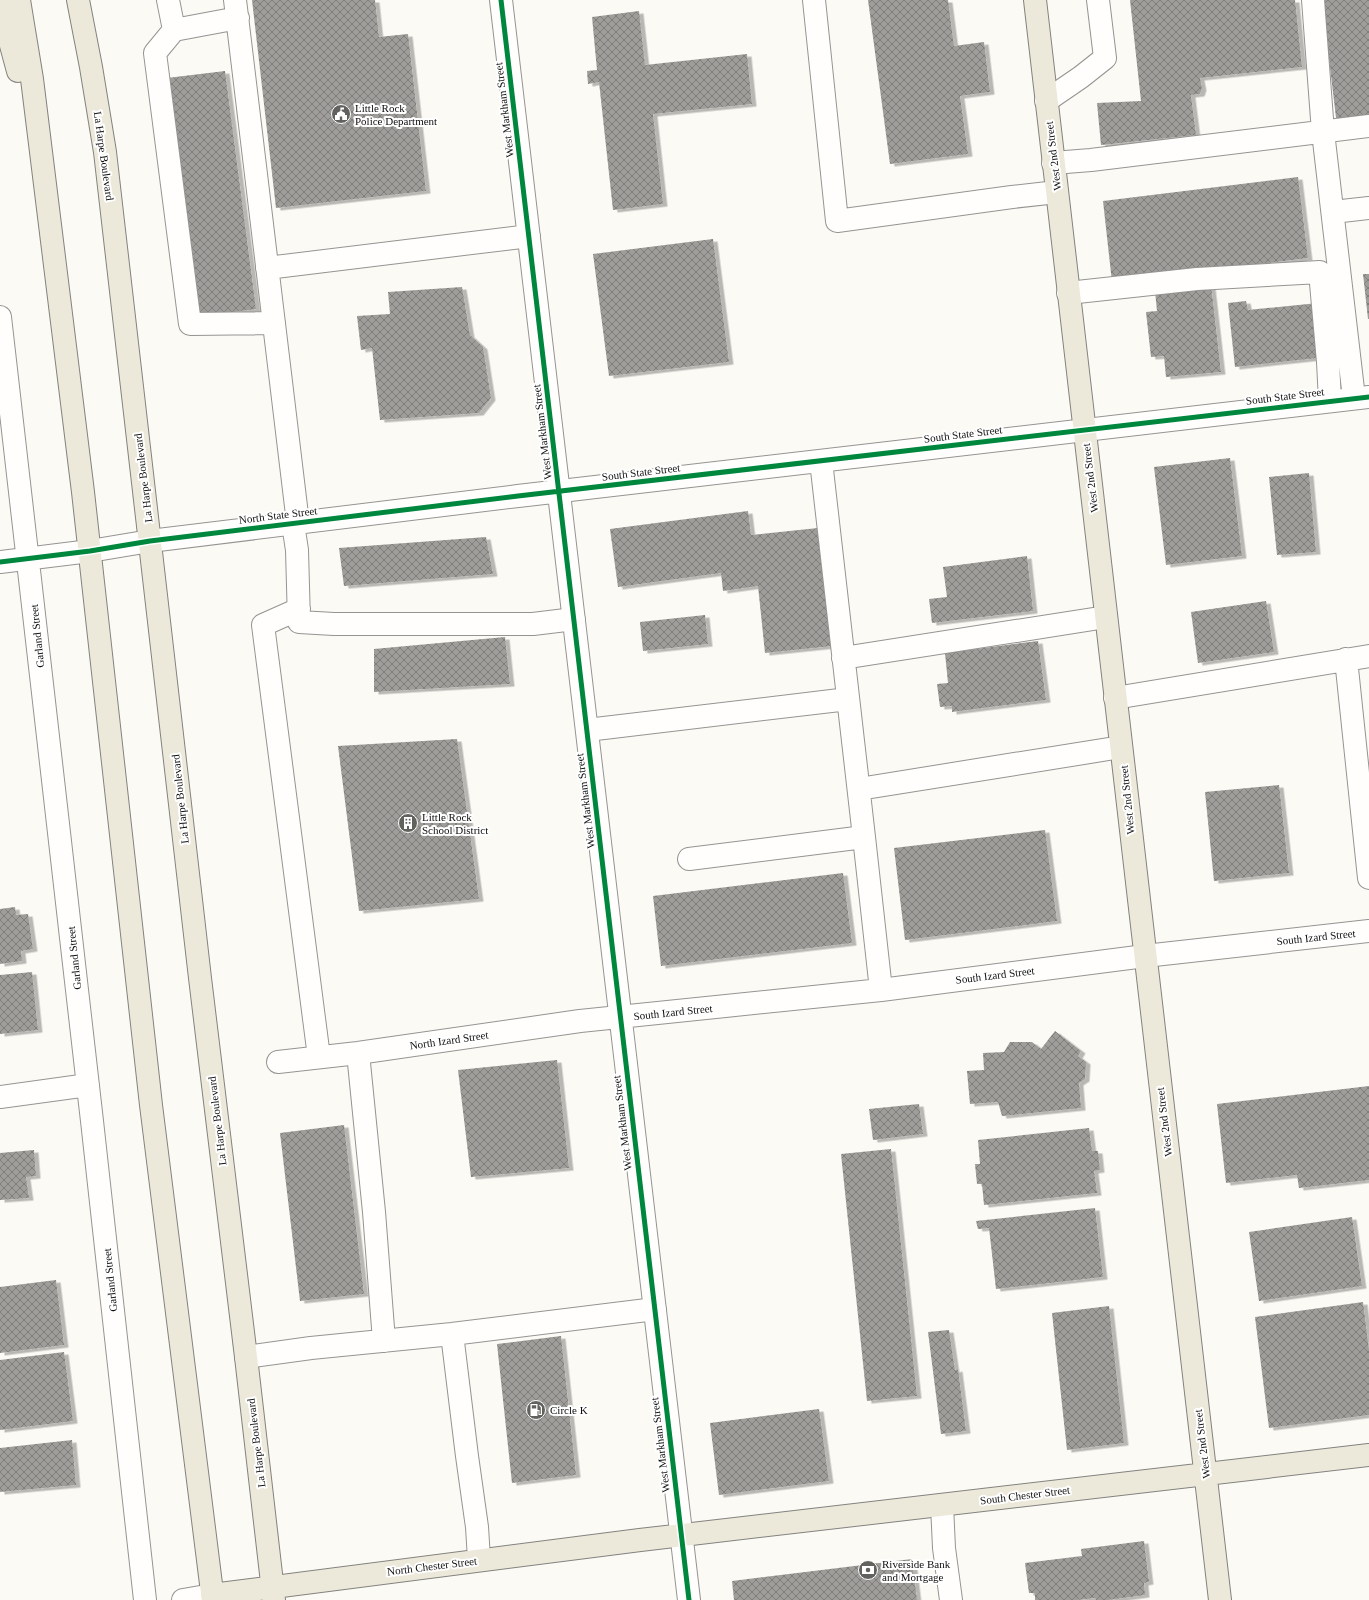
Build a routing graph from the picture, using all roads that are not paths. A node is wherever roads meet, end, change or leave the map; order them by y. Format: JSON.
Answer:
{"nodes":[{"id":1,"x":19,"y":0,"type":"edge"},
{"id":2,"x":78,"y":0,"type":"edge"},
{"id":3,"x":168,"y":0,"type":"edge"},
{"id":4,"x":501,"y":0,"type":"edge"},
{"id":5,"x":814,"y":0,"type":"edge"},
{"id":6,"x":1034,"y":0,"type":"edge"},
{"id":7,"x":1098,"y":0,"type":"edge"},
{"id":8,"x":1313,"y":0,"type":"edge"},
{"id":9,"x":0,"y":5,"type":"edge"},
{"id":10,"x":237,"y":9,"type":"edge"},
{"id":11,"x":174,"y":30,"type":"junction"},
{"id":12,"x":1046,"y":101,"type":"junction"},
{"id":13,"x":1369,"y":126,"type":"edge"},
{"id":14,"x":1323,"y":132,"type":"junction"},
{"id":15,"x":42,"y":155,"type":"junction"},
{"id":16,"x":1053,"y":163,"type":"junction"},
{"id":17,"x":1057,"y":192,"type":"junction"},
{"id":18,"x":1369,"y":208,"type":"edge"},
{"id":19,"x":1333,"y":212,"type":"junction"},
{"id":20,"x":529,"y":236,"type":"junction"},
{"id":21,"x":267,"y":268,"type":"junction"},
{"id":22,"x":1068,"y":292,"type":"junction"},
{"id":23,"x":0,"y":316,"type":"edge"},
{"id":24,"x":274,"y":322,"type":"junction"},
{"id":25,"x":1362,"y":397,"type":"edge"},
{"id":26,"x":1330,"y":401,"type":"junction"},
{"id":27,"x":1084,"y":430,"type":"junction"},
{"id":28,"x":821,"y":461,"type":"junction"},
{"id":29,"x":559,"y":491,"type":"junction"},
{"id":30,"x":296,"y":524,"type":"junction"},
{"id":31,"x":150,"y":541,"type":"junction"},
{"id":32,"x":90,"y":551,"type":"junction"},
{"id":33,"x":28,"y":558,"type":"junction"},
{"id":34,"x":0,"y":562,"type":"edge"},
{"id":35,"x":299,"y":609,"type":"junction"},
{"id":36,"x":1106,"y":617,"type":"junction"},
{"id":37,"x":574,"y":619,"type":"junction"},
{"id":38,"x":1369,"y":656,"type":"edge"},
{"id":39,"x":843,"y":658,"type":"junction"},
{"id":40,"x":1346,"y":659,"type":"junction"},
{"id":41,"x":1116,"y":698,"type":"junction"},
{"id":42,"x":848,"y":699,"type":"junction"},
{"id":43,"x":587,"y":730,"type":"junction"},
{"id":44,"x":1121,"y":746,"type":"junction"},
{"id":45,"x":858,"y":789,"type":"junction"},
{"id":46,"x":864,"y":837,"type":"junction"},
{"id":47,"x":1368,"y":855,"type":"edge"},
{"id":48,"x":688,"y":859,"type":"dead end"},
{"id":49,"x":1369,"y":878,"type":"edge"},
{"id":50,"x":1369,"y":931,"type":"edge"},
{"id":51,"x":1145,"y":956,"type":"junction"},
{"id":52,"x":880,"y":990,"type":"junction"},
{"id":53,"x":620,"y":1017,"type":"junction"},
{"id":54,"x":358,"y":1053,"type":"junction"},
{"id":55,"x":319,"y":1056,"type":"junction"},
{"id":56,"x":278,"y":1062,"type":"dead end"},
{"id":57,"x":88,"y":1085,"type":"junction"},
{"id":58,"x":0,"y":1097,"type":"edge"},
{"id":59,"x":655,"y":1310,"type":"junction"},
{"id":60,"x":452,"y":1334,"type":"junction"},
{"id":61,"x":384,"y":1341,"type":"junction"},
{"id":62,"x":246,"y":1357,"type":"junction"},
{"id":63,"x":1369,"y":1455,"type":"edge"},
{"id":64,"x":1205,"y":1474,"type":"junction"},
{"id":65,"x":942,"y":1505,"type":"junction"},
{"id":66,"x":681,"y":1535,"type":"junction"},
{"id":67,"x":479,"y":1559,"type":"junction"},
{"id":68,"x":273,"y":1593,"type":"edge"},
{"id":69,"x":212,"y":1598,"type":"edge"},
{"id":70,"x":145,"y":1600,"type":"edge"},
{"id":71,"x":182,"y":1600,"type":"edge"},
{"id":72,"x":689,"y":1600,"type":"edge"},
{"id":73,"x":951,"y":1600,"type":"edge"},
{"id":74,"x":1220,"y":1600,"type":"edge"}],
"edges":[{"from":1,"to":15,"type":"main road"},
{"from":2,"to":31,"type":"main road","name":"La Harpe Boulevard"},
{"from":3,"to":11,"type":"street"},
{"from":4,"to":20,"type":"street","name":"West Markham Street"},
{"from":5,"to":17,"type":"street"},
{"from":6,"to":12,"type":"main road","name":"West 2nd Street"},
{"from":7,"to":12,"type":"street"},
{"from":8,"to":14,"type":"street"},
{"from":9,"to":15,"type":"main road"},
{"from":10,"to":11,"type":"street"},
{"from":10,"to":21,"type":"street"},
{"from":11,"to":24,"type":"street"},
{"from":12,"to":16,"type":"main road","name":"West 2nd Street"},
{"from":13,"to":14,"type":"street"},
{"from":14,"to":16,"type":"street"},
{"from":14,"to":19,"type":"street"},
{"from":15,"to":32,"type":"main road"},
{"from":16,"to":17,"type":"main road","name":"West 2nd Street"},
{"from":17,"to":22,"type":"main road","name":"West 2nd Street"},
{"from":18,"to":19,"type":"street"},
{"from":19,"to":25,"type":"street"},
{"from":20,"to":21,"type":"street"},
{"from":20,"to":29,"type":"street","name":"West Markham Street"},
{"from":21,"to":24,"type":"street"},
{"from":22,"to":26,"type":"street"},
{"from":22,"to":27,"type":"main road","name":"West 2nd Street"},
{"from":23,"to":33,"type":"street","name":"Garland Street"},
{"from":24,"to":30,"type":"street"},
{"from":25,"to":26,"type":"street","name":"South State Street"},
{"from":26,"to":27,"type":"street","name":"South State Street"},
{"from":27,"to":28,"type":"street","name":"South State Street"},
{"from":27,"to":36,"type":"main road","name":"West 2nd Street"},
{"from":28,"to":29,"type":"street","name":"South State Street"},
{"from":28,"to":39,"type":"street"},
{"from":29,"to":30,"type":"street","name":"North State Street"},
{"from":29,"to":37,"type":"street","name":"West Markham Street"},
{"from":30,"to":31,"type":"street","name":"North State Street"},
{"from":30,"to":35,"type":"street"},
{"from":31,"to":32,"type":"street","name":"North State Street"},
{"from":31,"to":62,"type":"main road","name":"La Harpe Boulevard"},
{"from":32,"to":33,"type":"street","name":"North State Street"},
{"from":32,"to":69,"type":"main road"},
{"from":33,"to":34,"type":"street","name":"North State Street"},
{"from":33,"to":57,"type":"street","name":"Garland Street"},
{"from":35,"to":37,"type":"street"},
{"from":35,"to":55,"type":"street"},
{"from":36,"to":39,"type":"street"},
{"from":36,"to":41,"type":"main road","name":"West 2nd Street"},
{"from":37,"to":43,"type":"street","name":"West Markham Street"},
{"from":38,"to":40,"type":"street"},
{"from":39,"to":42,"type":"street"},
{"from":40,"to":41,"type":"street"},
{"from":40,"to":47,"type":"street"},
{"from":41,"to":44,"type":"main road","name":"West 2nd Street"},
{"from":42,"to":43,"type":"street"},
{"from":42,"to":45,"type":"street"},
{"from":43,"to":53,"type":"street","name":"West Markham Street"},
{"from":44,"to":45,"type":"street"},
{"from":44,"to":51,"type":"main road","name":"West 2nd Street"},
{"from":45,"to":46,"type":"street"},
{"from":46,"to":48,"type":"street"},
{"from":46,"to":52,"type":"street"},
{"from":47,"to":49,"type":"street"},
{"from":50,"to":51,"type":"street","name":"South Izard Street"},
{"from":51,"to":52,"type":"street","name":"South Izard Street"},
{"from":51,"to":64,"type":"main road","name":"West 2nd Street"},
{"from":52,"to":53,"type":"street","name":"South Izard Street"},
{"from":53,"to":54,"type":"street","name":"North Izard Street"},
{"from":53,"to":59,"type":"street","name":"West Markham Street"},
{"from":54,"to":55,"type":"street","name":"North Izard Street"},
{"from":54,"to":61,"type":"street"},
{"from":55,"to":56,"type":"street","name":"North Izard Street"},
{"from":57,"to":58,"type":"street"},
{"from":57,"to":70,"type":"street","name":"Garland Street"},
{"from":59,"to":60,"type":"street"},
{"from":59,"to":66,"type":"street","name":"West Markham Street"},
{"from":60,"to":61,"type":"street"},
{"from":60,"to":67,"type":"street"},
{"from":61,"to":62,"type":"street"},
{"from":62,"to":68,"type":"main road","name":"La Harpe Boulevard"},
{"from":63,"to":64,"type":"main road","name":"South Chester Street"},
{"from":64,"to":65,"type":"main road","name":"South Chester Street"},
{"from":64,"to":74,"type":"main road","name":"West 2nd Street"},
{"from":65,"to":66,"type":"main road","name":"South Chester Street"},
{"from":65,"to":73,"type":"street"},
{"from":66,"to":67,"type":"main road","name":"North Chester Street"},
{"from":66,"to":72,"type":"street","name":"West Markham Street"},
{"from":67,"to":68,"type":"main road","name":"North Chester Street"},
{"from":68,"to":69,"type":"main road","name":"North Chester Street"},
{"from":69,"to":71,"type":"street","name":"North Chester Street"}]}
